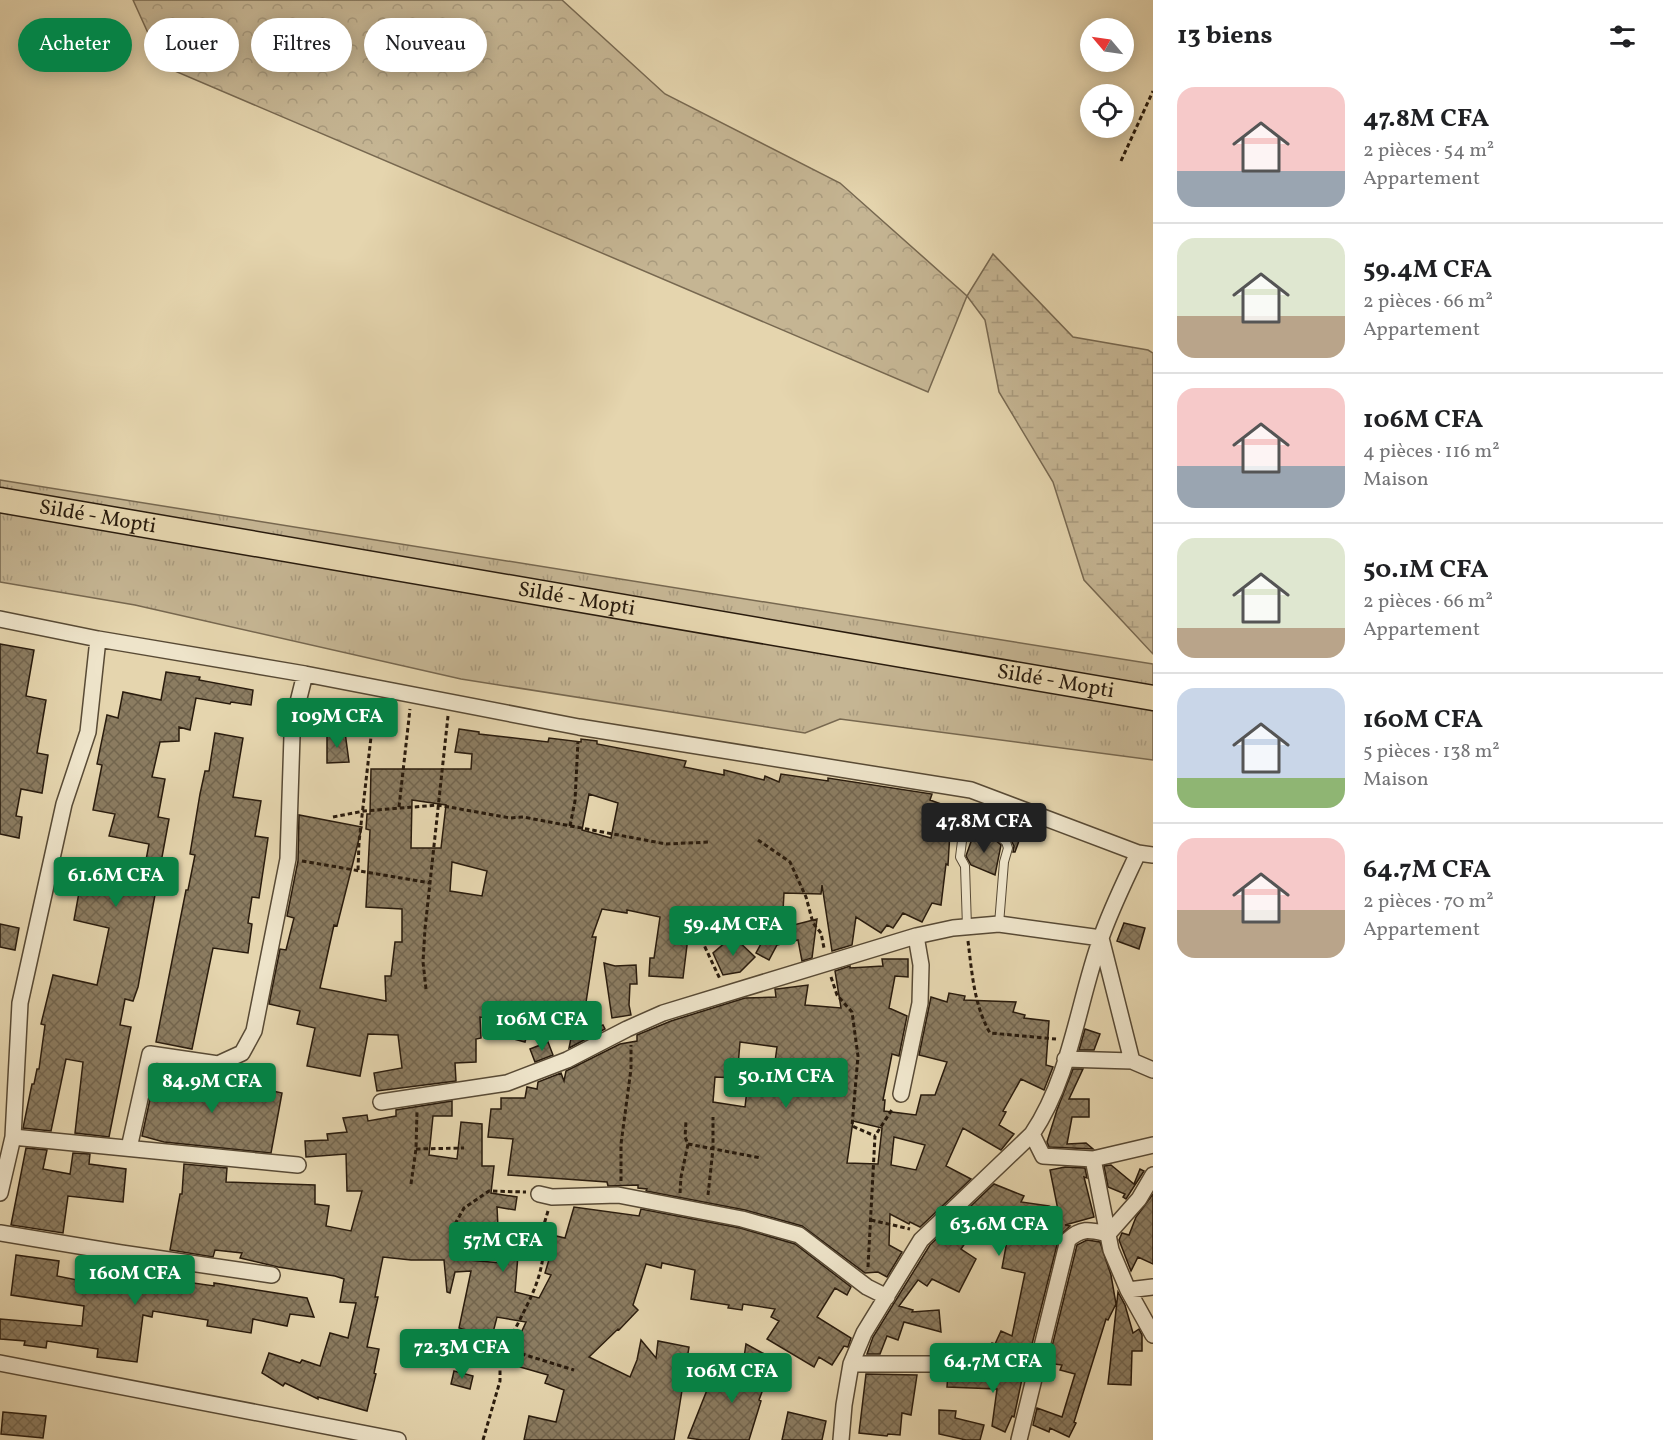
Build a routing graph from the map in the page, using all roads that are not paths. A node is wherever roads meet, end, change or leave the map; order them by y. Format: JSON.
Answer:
{"nodes":[{"id":1,"x":0,"y":500,"type":"edge"},
{"id":2,"x":0,"y":619,"type":"edge"},
{"id":3,"x":98,"y":639,"type":"junction"},
{"id":4,"x":305,"y":674,"type":"junction"},
{"id":5,"x":1153,"y":698,"type":"edge"},
{"id":6,"x":1146,"y":854,"type":"edge"},
{"id":7,"x":999,"y":924,"type":"junction"},
{"id":8,"x":967,"y":927,"type":"junction"},
{"id":9,"x":916,"y":936,"type":"junction"},
{"id":10,"x":1101,"y":938,"type":"junction"},
{"id":11,"x":1065,"y":1059,"type":"junction"},
{"id":12,"x":1132,"y":1061,"type":"junction"},
{"id":13,"x":1153,"y":1070,"type":"edge"},
{"id":14,"x":901,"y":1094,"type":"road end"},
{"id":15,"x":381,"y":1102,"type":"dead end"},
{"id":16,"x":1032,"y":1134,"type":"junction"},
{"id":17,"x":13,"y":1137,"type":"junction"},
{"id":18,"x":1153,"y":1145,"type":"edge"},
{"id":19,"x":129,"y":1148,"type":"junction"},
{"id":20,"x":1093,"y":1159,"type":"junction"},
{"id":21,"x":298,"y":1165,"type":"dead end"},
{"id":22,"x":1153,"y":1175,"type":"edge"},
{"id":23,"x":0,"y":1193,"type":"edge"},
{"id":24,"x":546,"y":1195,"type":"road end"},
{"id":25,"x":0,"y":1233,"type":"edge"},
{"id":26,"x":1108,"y":1234,"type":"junction"},
{"id":27,"x":272,"y":1275,"type":"dead end"},
{"id":28,"x":1153,"y":1287,"type":"edge"},
{"id":29,"x":1128,"y":1290,"type":"junction"},
{"id":30,"x":887,"y":1297,"type":"junction"},
{"id":31,"x":1153,"y":1335,"type":"edge"},
{"id":32,"x":0,"y":1363,"type":"edge"},
{"id":33,"x":852,"y":1364,"type":"junction"},
{"id":34,"x":1035,"y":1371,"type":"junction"},
{"id":35,"x":398,"y":1440,"type":"edge"},
{"id":36,"x":841,"y":1440,"type":"edge"},
{"id":37,"x":1019,"y":1440,"type":"edge"}],
"edges":[{"from":1,"to":5,"type":"main road","name":"Sildé - Mopti"},
{"from":2,"to":3,"type":"street"},
{"from":3,"to":4,"type":"street"},
{"from":3,"to":17,"type":"street"},
{"from":4,"to":6,"type":"street"},
{"from":4,"to":19,"type":"street"},
{"from":6,"to":10,"type":"street"},
{"from":7,"to":8,"type":"street"},
{"from":7,"to":8,"type":"lane"},
{"from":7,"to":10,"type":"street"},
{"from":8,"to":9,"type":"street"},
{"from":9,"to":14,"type":"street"},
{"from":9,"to":15,"type":"street"},
{"from":10,"to":11,"type":"street"},
{"from":10,"to":12,"type":"street"},
{"from":11,"to":12,"type":"street"},
{"from":11,"to":16,"type":"street"},
{"from":12,"to":13,"type":"street"},
{"from":16,"to":20,"type":"street"},
{"from":16,"to":30,"type":"street"},
{"from":17,"to":19,"type":"street"},
{"from":17,"to":23,"type":"street"},
{"from":18,"to":20,"type":"street"},
{"from":19,"to":21,"type":"street"},
{"from":20,"to":26,"type":"street"},
{"from":22,"to":26,"type":"street"},
{"from":24,"to":30,"type":"street"},
{"from":25,"to":27,"type":"street"},
{"from":26,"to":29,"type":"street"},
{"from":26,"to":34,"type":"street"},
{"from":28,"to":29,"type":"street"},
{"from":29,"to":31,"type":"street"},
{"from":30,"to":33,"type":"street"},
{"from":32,"to":35,"type":"street"},
{"from":33,"to":34,"type":"street"},
{"from":33,"to":36,"type":"street"},
{"from":34,"to":37,"type":"street"}]}
